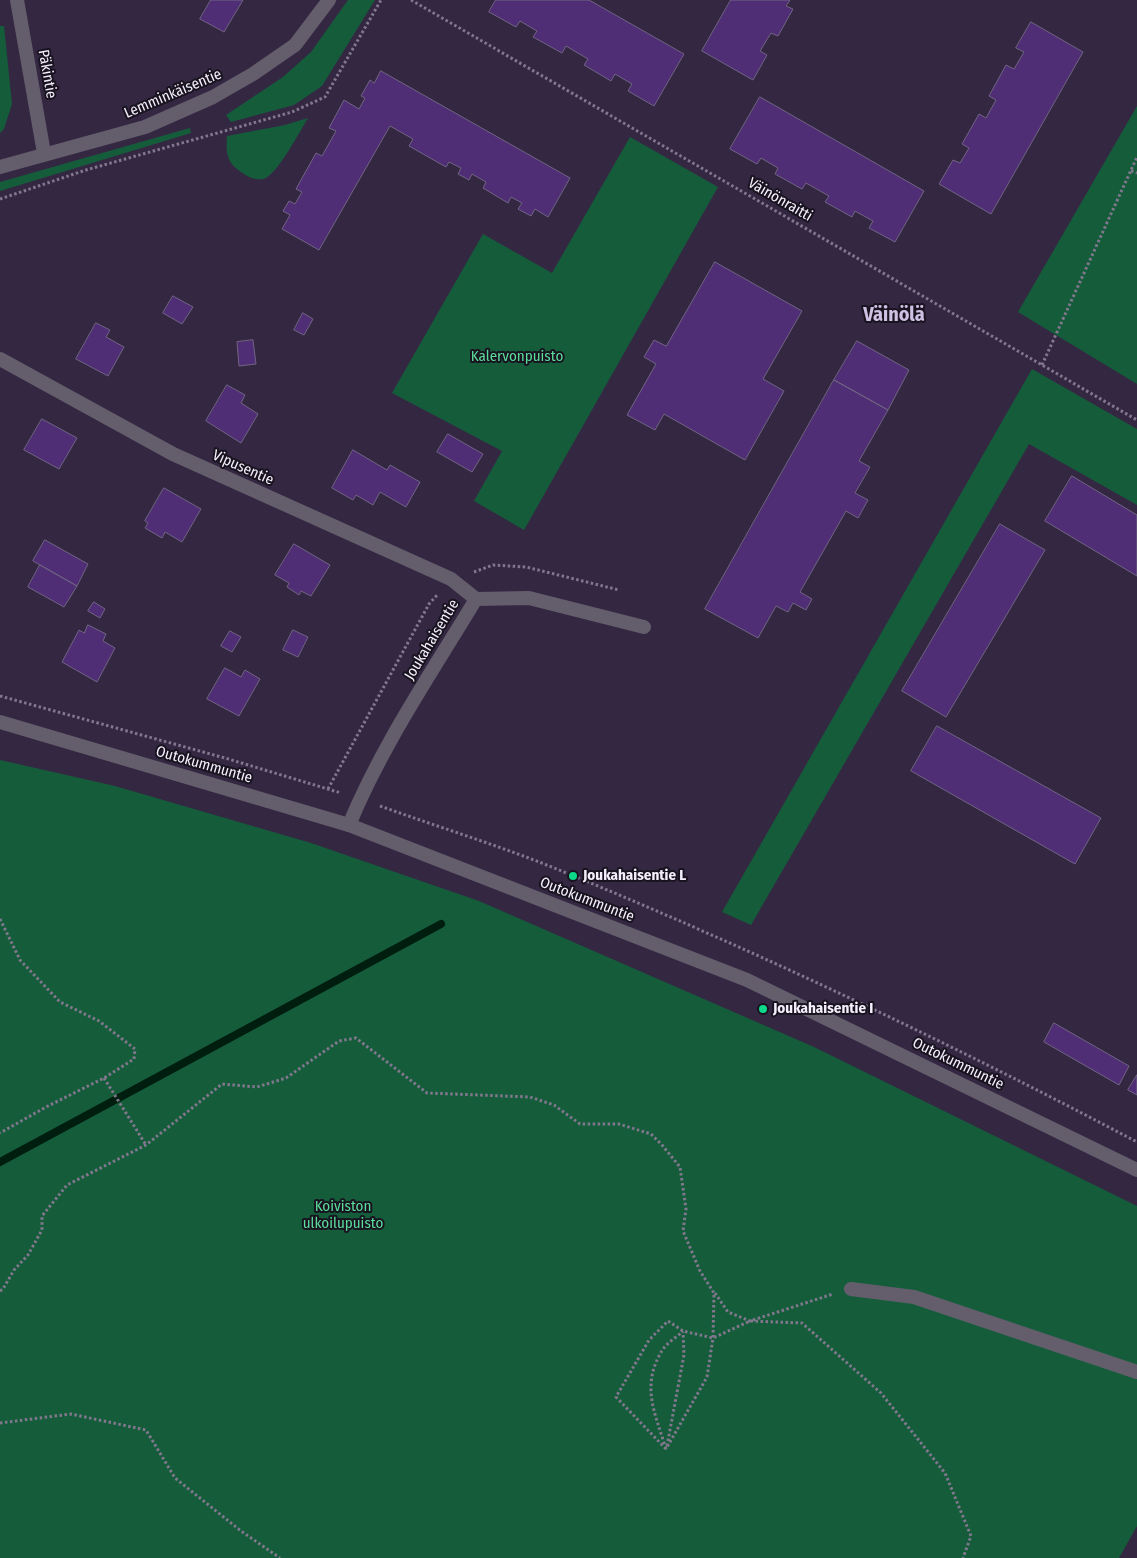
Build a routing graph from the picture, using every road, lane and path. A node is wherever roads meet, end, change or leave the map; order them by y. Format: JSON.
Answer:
{"nodes":[{"id":1,"x":17,"y":0,"type":"edge"},
{"id":2,"x":328,"y":0,"type":"edge"},
{"id":3,"x":381,"y":0,"type":"edge"},
{"id":4,"x":411,"y":0,"type":"edge"},
{"id":5,"x":44,"y":153,"type":"junction"},
{"id":6,"x":1137,"y":156,"type":"edge"},
{"id":7,"x":0,"y":167,"type":"edge"},
{"id":8,"x":1131,"y":170,"type":"junction"},
{"id":9,"x":1137,"y":173,"type":"edge"},
{"id":10,"x":0,"y":199,"type":"edge"},
{"id":11,"x":0,"y":359,"type":"edge"},
{"id":12,"x":1042,"y":366,"type":"junction"},
{"id":13,"x":1137,"y":420,"type":"edge"},
{"id":14,"x":476,"y":599,"type":"junction"},
{"id":15,"x":644,"y":628,"type":"dead end"},
{"id":16,"x":0,"y":722,"type":"edge"},
{"id":17,"x":349,"y":825,"type":"junction"},
{"id":18,"x":0,"y":919,"type":"edge"},
{"id":19,"x":104,"y":1078,"type":"junction"},
{"id":20,"x":0,"y":1133,"type":"edge"},
{"id":21,"x":146,"y":1145,"type":"junction"},
{"id":22,"x":1137,"y":1170,"type":"edge"},
{"id":23,"x":851,"y":1289,"type":"joint"},
{"id":24,"x":0,"y":1291,"type":"edge"},
{"id":25,"x":714,"y":1293,"type":"junction"},
{"id":26,"x":750,"y":1320,"type":"junction"},
{"id":27,"x":683,"y":1331,"type":"junction"},
{"id":28,"x":713,"y":1338,"type":"junction"},
{"id":29,"x":1137,"y":1372,"type":"edge"},
{"id":30,"x":0,"y":1423,"type":"edge"},
{"id":31,"x":666,"y":1449,"type":"junction"},
{"id":32,"x":280,"y":1558,"type":"edge"},
{"id":33,"x":963,"y":1558,"type":"edge"}],
"edges":[{"from":1,"to":5,"type":"street","name":"Päkintie"},
{"from":2,"to":5,"type":"street","name":"Lemminkäisentie"},
{"from":3,"to":10,"type":"path"},
{"from":4,"to":12,"type":"path","name":"Väinönraitti"},
{"from":5,"to":7,"type":"street","name":"Lemminkäisentie"},
{"from":6,"to":8,"type":"path"},
{"from":8,"to":9,"type":"path"},
{"from":8,"to":12,"type":"path"},
{"from":11,"to":14,"type":"street","name":"Vipusentie"},
{"from":12,"to":13,"type":"path","name":"Väinönraitti"},
{"from":14,"to":15,"type":"street","name":"Joukahaisentie"},
{"from":14,"to":17,"type":"street","name":"Joukahaisentie"},
{"from":16,"to":17,"type":"street","name":"Outokummuntie"},
{"from":17,"to":22,"type":"street","name":"Outokummuntie"},
{"from":18,"to":19,"type":"path"},
{"from":19,"to":20,"type":"path"},
{"from":19,"to":21,"type":"path"},
{"from":21,"to":24,"type":"path"},
{"from":21,"to":25,"type":"path"},
{"from":23,"to":26,"type":"path"},
{"from":23,"to":29,"type":"street"},
{"from":25,"to":26,"type":"path"},
{"from":25,"to":28,"type":"path"},
{"from":26,"to":28,"type":"path"},
{"from":26,"to":33,"type":"path"},
{"from":27,"to":28,"type":"path"},
{"from":27,"to":31,"type":"path"},
{"from":27,"to":31,"type":"path"},
{"from":27,"to":31,"type":"path"},
{"from":28,"to":31,"type":"path"},
{"from":30,"to":32,"type":"path"}]}
